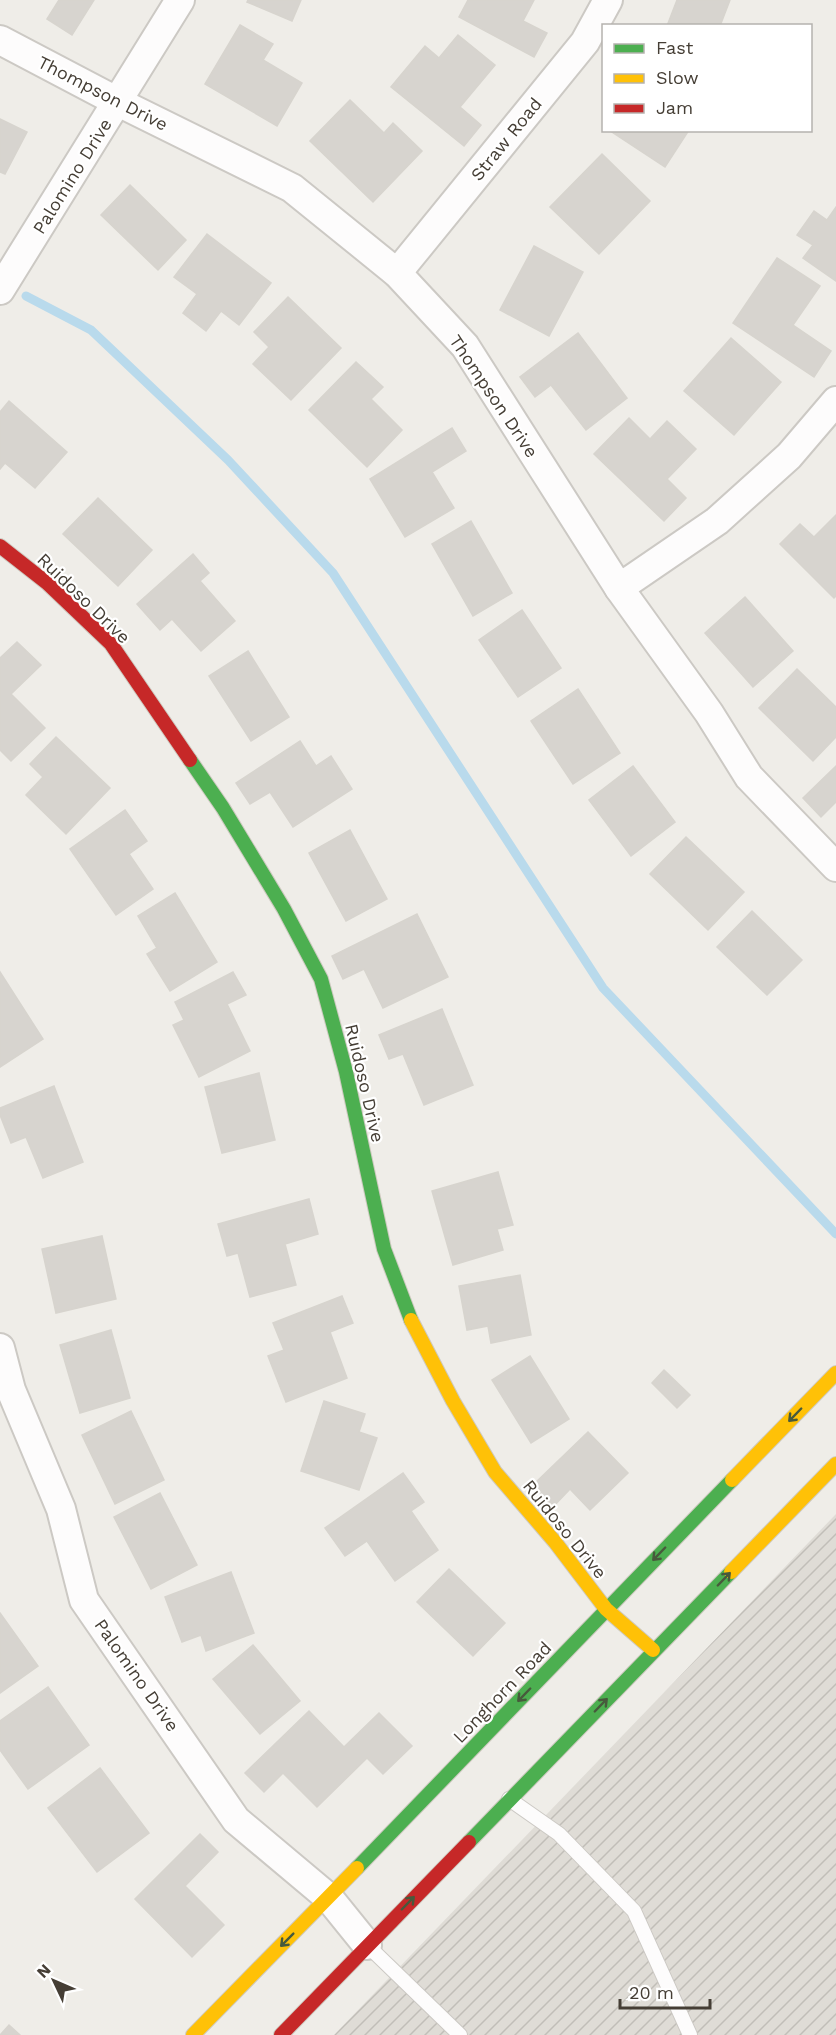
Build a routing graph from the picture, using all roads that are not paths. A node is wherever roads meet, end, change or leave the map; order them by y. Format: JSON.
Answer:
{"nodes":[{"id":1,"x":180,"y":0,"type":"edge"},
{"id":2,"x":608,"y":0,"type":"edge"},
{"id":3,"x":0,"y":40,"type":"edge"},
{"id":4,"x":118,"y":102,"type":"junction"},
{"id":5,"x":397,"y":273,"type":"junction"},
{"id":6,"x":0,"y":290,"type":"edge"},
{"id":7,"x":836,"y":401,"type":"edge"},
{"id":8,"x":0,"y":546,"type":"edge"},
{"id":9,"x":619,"y":588,"type":"junction"},
{"id":10,"x":836,"y":867,"type":"edge"},
{"id":11,"x":0,"y":1348,"type":"edge"},
{"id":12,"x":836,"y":1373,"type":"edge"},
{"id":13,"x":6,"y":1392,"type":"edge"},
{"id":14,"x":836,"y":1464,"type":"edge"},
{"id":15,"x":606,"y":1609,"type":"junction"},
{"id":16,"x":653,"y":1650,"type":"junction"},
{"id":17,"x":509,"y":1799,"type":"junction"},
{"id":18,"x":329,"y":1898,"type":"junction"},
{"id":19,"x":367,"y":1945,"type":"junction"},
{"id":20,"x":193,"y":2035,"type":"edge"},
{"id":21,"x":280,"y":2035,"type":"edge"},
{"id":22,"x":460,"y":2035,"type":"edge"},
{"id":23,"x":690,"y":2035,"type":"edge"}],
"edges":[{"from":1,"to":4,"type":"street","name":"Palomino Drive"},
{"from":2,"to":5,"type":"street","name":"Straw Road"},
{"from":3,"to":4,"type":"street","name":"Thompson Drive"},
{"from":4,"to":5,"type":"street","name":"Thompson Drive"},
{"from":4,"to":6,"type":"street","name":"Palomino Drive"},
{"from":5,"to":9,"type":"street","name":"Thompson Drive"},
{"from":7,"to":9,"type":"street"},
{"from":8,"to":15,"type":"main road","name":"Ruidoso Drive"},
{"from":9,"to":10,"type":"street","name":"Thompson Drive"},
{"from":11,"to":13,"type":"street","name":"Palomino Drive"},
{"from":12,"to":15,"type":"main road","name":"Longhorn Road","one_way":true},
{"from":13,"to":18,"type":"street","name":"Palomino Drive"},
{"from":16,"to":14,"type":"main road","one_way":true},
{"from":15,"to":16,"type":"main road","name":"Ruidoso Drive"},
{"from":15,"to":18,"type":"main road","name":"Longhorn Road","one_way":true},
{"from":17,"to":16,"type":"main road","one_way":true},
{"from":19,"to":17,"type":"main road","one_way":true},
{"from":17,"to":23,"type":"lane"},
{"from":18,"to":19,"type":"street","name":"Palomino Drive"},
{"from":18,"to":20,"type":"main road","name":"Longhorn Road","one_way":true},
{"from":19,"to":21,"type":"main road"},
{"from":19,"to":22,"type":"lane"}]}
